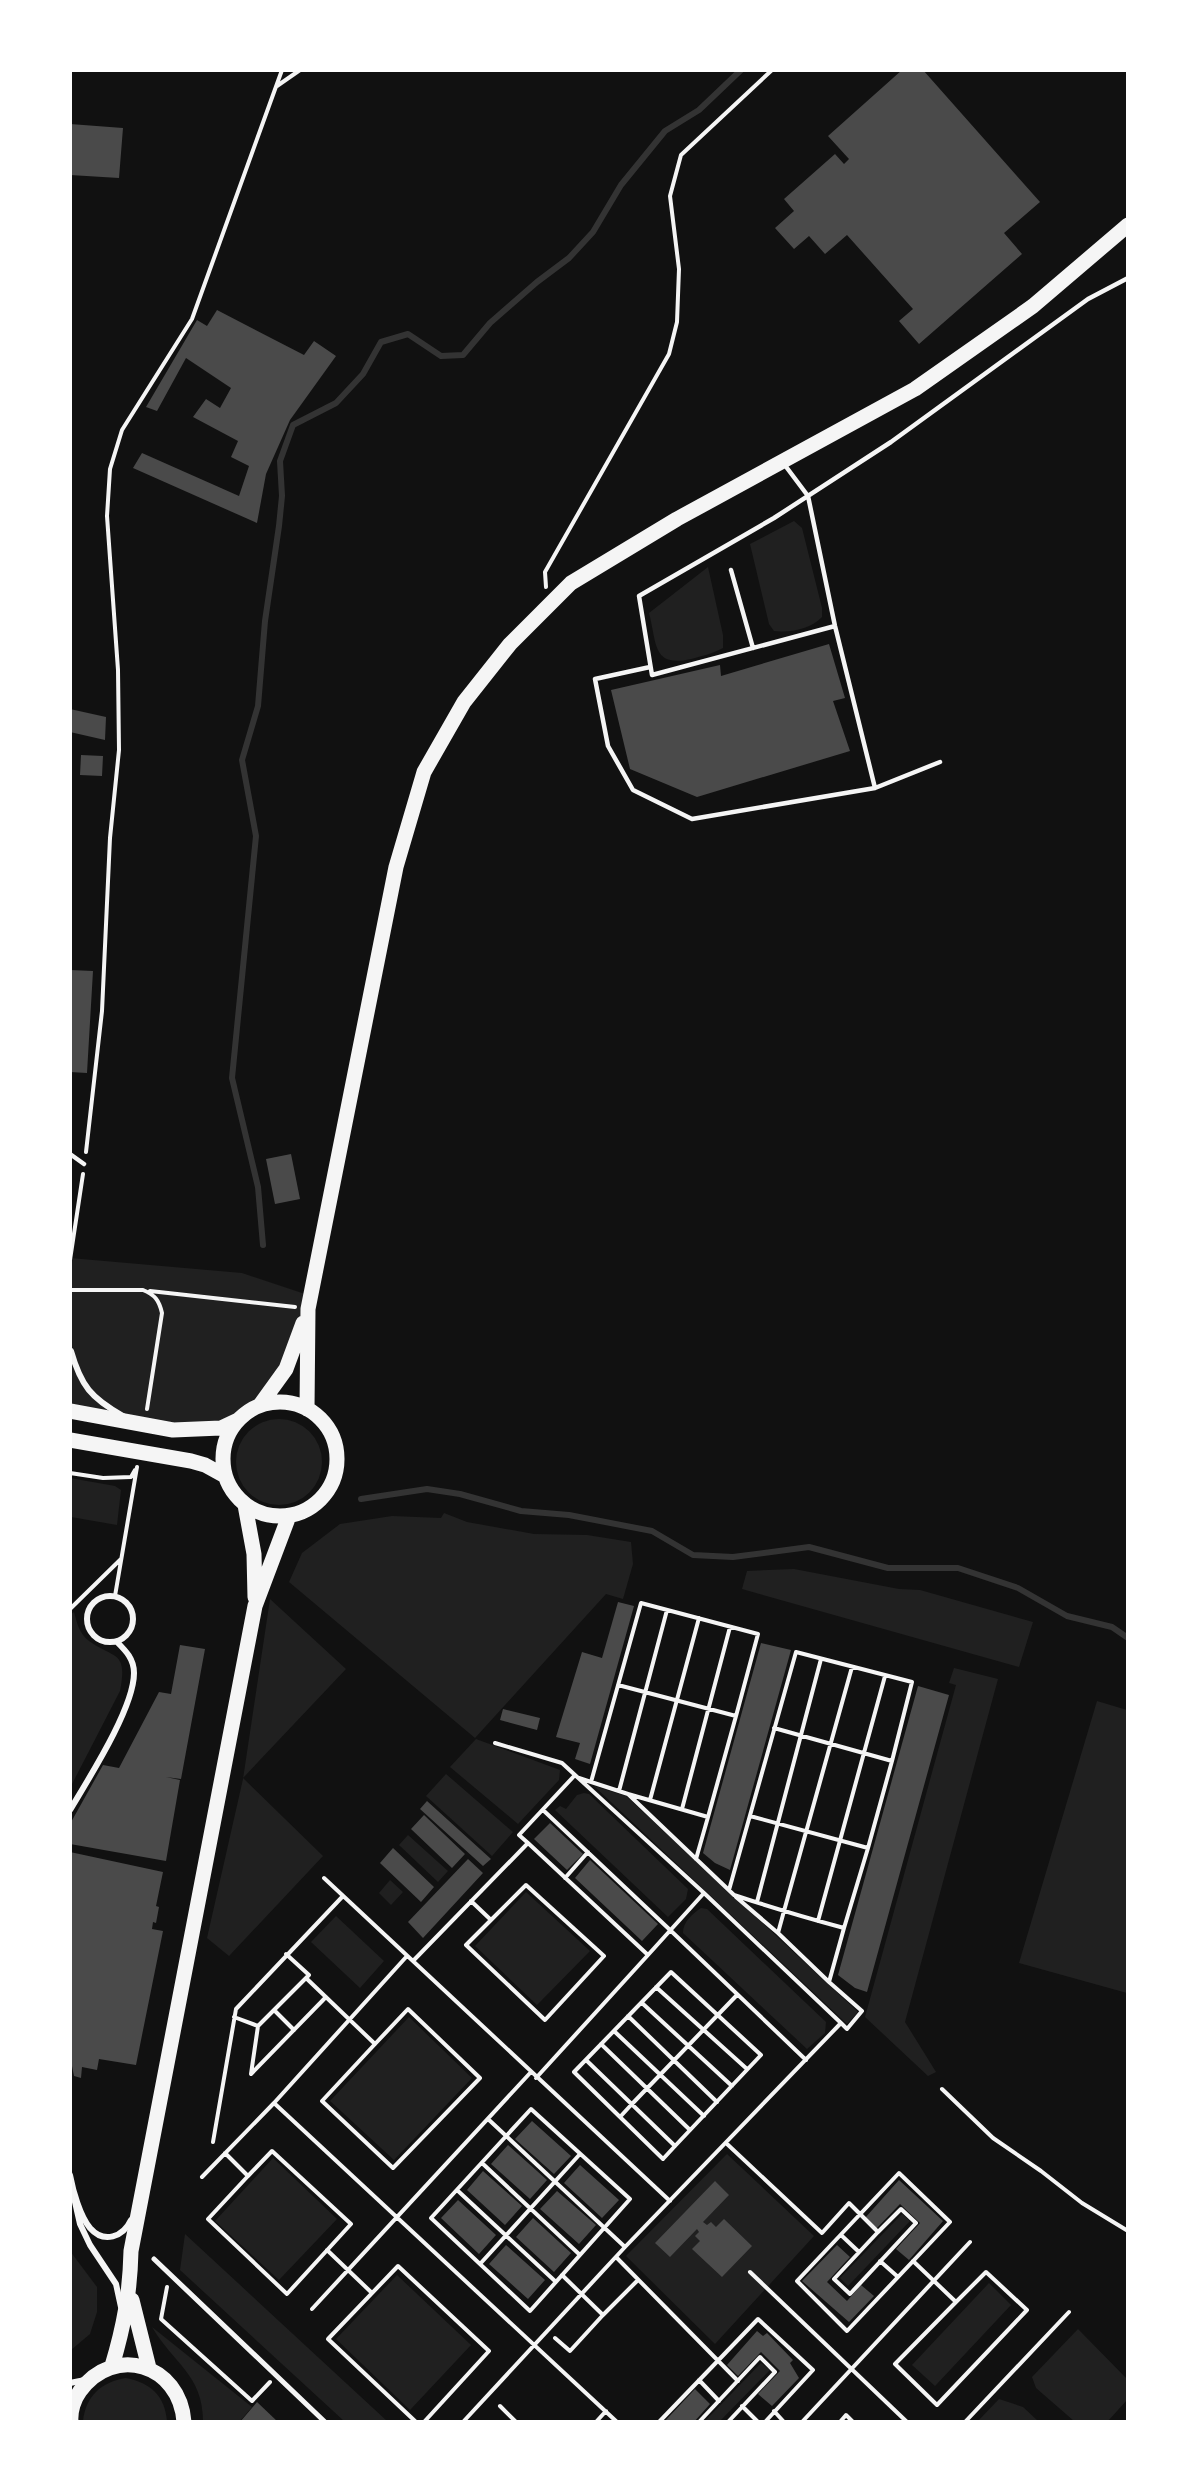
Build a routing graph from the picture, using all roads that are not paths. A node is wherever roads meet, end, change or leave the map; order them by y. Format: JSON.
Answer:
{"nodes":[{"id":1,"x":1128,"y":225,"type":"edge"},
{"id":2,"x":1128,"y":278,"type":"edge"},
{"id":3,"x":783,"y":462,"type":"junction"},
{"id":4,"x":808,"y":496,"type":"junction"},
{"id":5,"x":731,"y":570,"type":"dead end"},
{"id":6,"x":835,"y":626,"type":"junction"},
{"id":7,"x":753,"y":648,"type":"junction"},
{"id":8,"x":650,"y":667,"type":"junction"},
{"id":9,"x":940,"y":762,"type":"dead end"},
{"id":10,"x":875,"y":788,"type":"junction"},
{"id":11,"x":70,"y":1154,"type":"edge"},
{"id":12,"x":84,"y":1164,"type":"road end"},
{"id":13,"x":308,"y":1309,"type":"junction"},
{"id":14,"x":70,"y":1355,"type":"edge"},
{"id":15,"x":260,"y":1405,"type":"junction"},
{"id":16,"x":307,"y":1409,"type":"junction"},
{"id":17,"x":70,"y":1412,"type":"edge"},
{"id":18,"x":238,"y":1420,"type":"junction"},
{"id":19,"x":140,"y":1424,"type":"junction"},
{"id":20,"x":70,"y":1440,"type":"edge"},
{"id":21,"x":225,"y":1476,"type":"junction"},
{"id":22,"x":245,"y":1505,"type":"junction"},
{"id":23,"x":289,"y":1515,"type":"junction"},
{"id":24,"x":255,"y":1606,"type":"junction"},
{"id":25,"x":117,"y":1642,"type":"junction"},
{"id":26,"x":70,"y":1810,"type":"edge"},
{"id":27,"x":70,"y":2175,"type":"edge"},
{"id":28,"x":72,"y":2192,"type":"edge"},
{"id":29,"x":141,"y":2198,"type":"junction"},
{"id":30,"x":154,"y":2259,"type":"dead end"},
{"id":31,"x":130,"y":2291,"type":"junction"},
{"id":32,"x":123,"y":2332,"type":"junction"},
{"id":33,"x":112,"y":2366,"type":"junction"},
{"id":34,"x":149,"y":2368,"type":"junction"},
{"id":35,"x":88,"y":2379,"type":"junction"},
{"id":36,"x":70,"y":2383,"type":"edge"},
{"id":37,"x":71,"y":2421,"type":"edge"},
{"id":38,"x":184,"y":2421,"type":"edge"},
{"id":39,"x":325,"y":2421,"type":"edge"}],
"edges":[{"from":1,"to":3,"type":"main road"},
{"from":2,"to":4,"type":"lane"},
{"from":3,"to":4,"type":"lane"},
{"from":3,"to":13,"type":"main road"},
{"from":4,"to":6,"type":"lane"},
{"from":4,"to":8,"type":"lane"},
{"from":5,"to":7,"type":"lane"},
{"from":6,"to":7,"type":"lane"},
{"from":6,"to":10,"type":"lane"},
{"from":7,"to":8,"type":"lane"},
{"from":8,"to":10,"type":"lane"},
{"from":9,"to":10,"type":"lane"},
{"from":11,"to":12,"type":"lane"},
{"from":13,"to":15,"type":"main road"},
{"from":13,"to":16,"type":"main road"},
{"from":14,"to":19,"type":"street"},
{"from":15,"to":16,"type":"main road"},
{"from":15,"to":18,"type":"main road"},
{"from":16,"to":23,"type":"main road"},
{"from":17,"to":19,"type":"main road"},
{"from":18,"to":19,"type":"main road"},
{"from":18,"to":21,"type":"main road"},
{"from":20,"to":21,"type":"main road"},
{"from":21,"to":22,"type":"main road"},
{"from":22,"to":23,"type":"main road"},
{"from":22,"to":24,"type":"main road"},
{"from":23,"to":24,"type":"main road"},
{"from":24,"to":29,"type":"main road"},
{"from":25,"to":25,"type":"street"},
{"from":25,"to":26,"type":"street"},
{"from":27,"to":28,"type":"street"},
{"from":28,"to":29,"type":"street"},
{"from":28,"to":32,"type":"street"},
{"from":29,"to":31,"type":"main road"},
{"from":30,"to":39,"type":"street"},
{"from":31,"to":32,"type":"main road"},
{"from":31,"to":34,"type":"main road"},
{"from":32,"to":33,"type":"main road"},
{"from":33,"to":34,"type":"main road"},
{"from":33,"to":35,"type":"main road"},
{"from":34,"to":38,"type":"main road"},
{"from":35,"to":36,"type":"street"},
{"from":35,"to":37,"type":"main road"}]}
